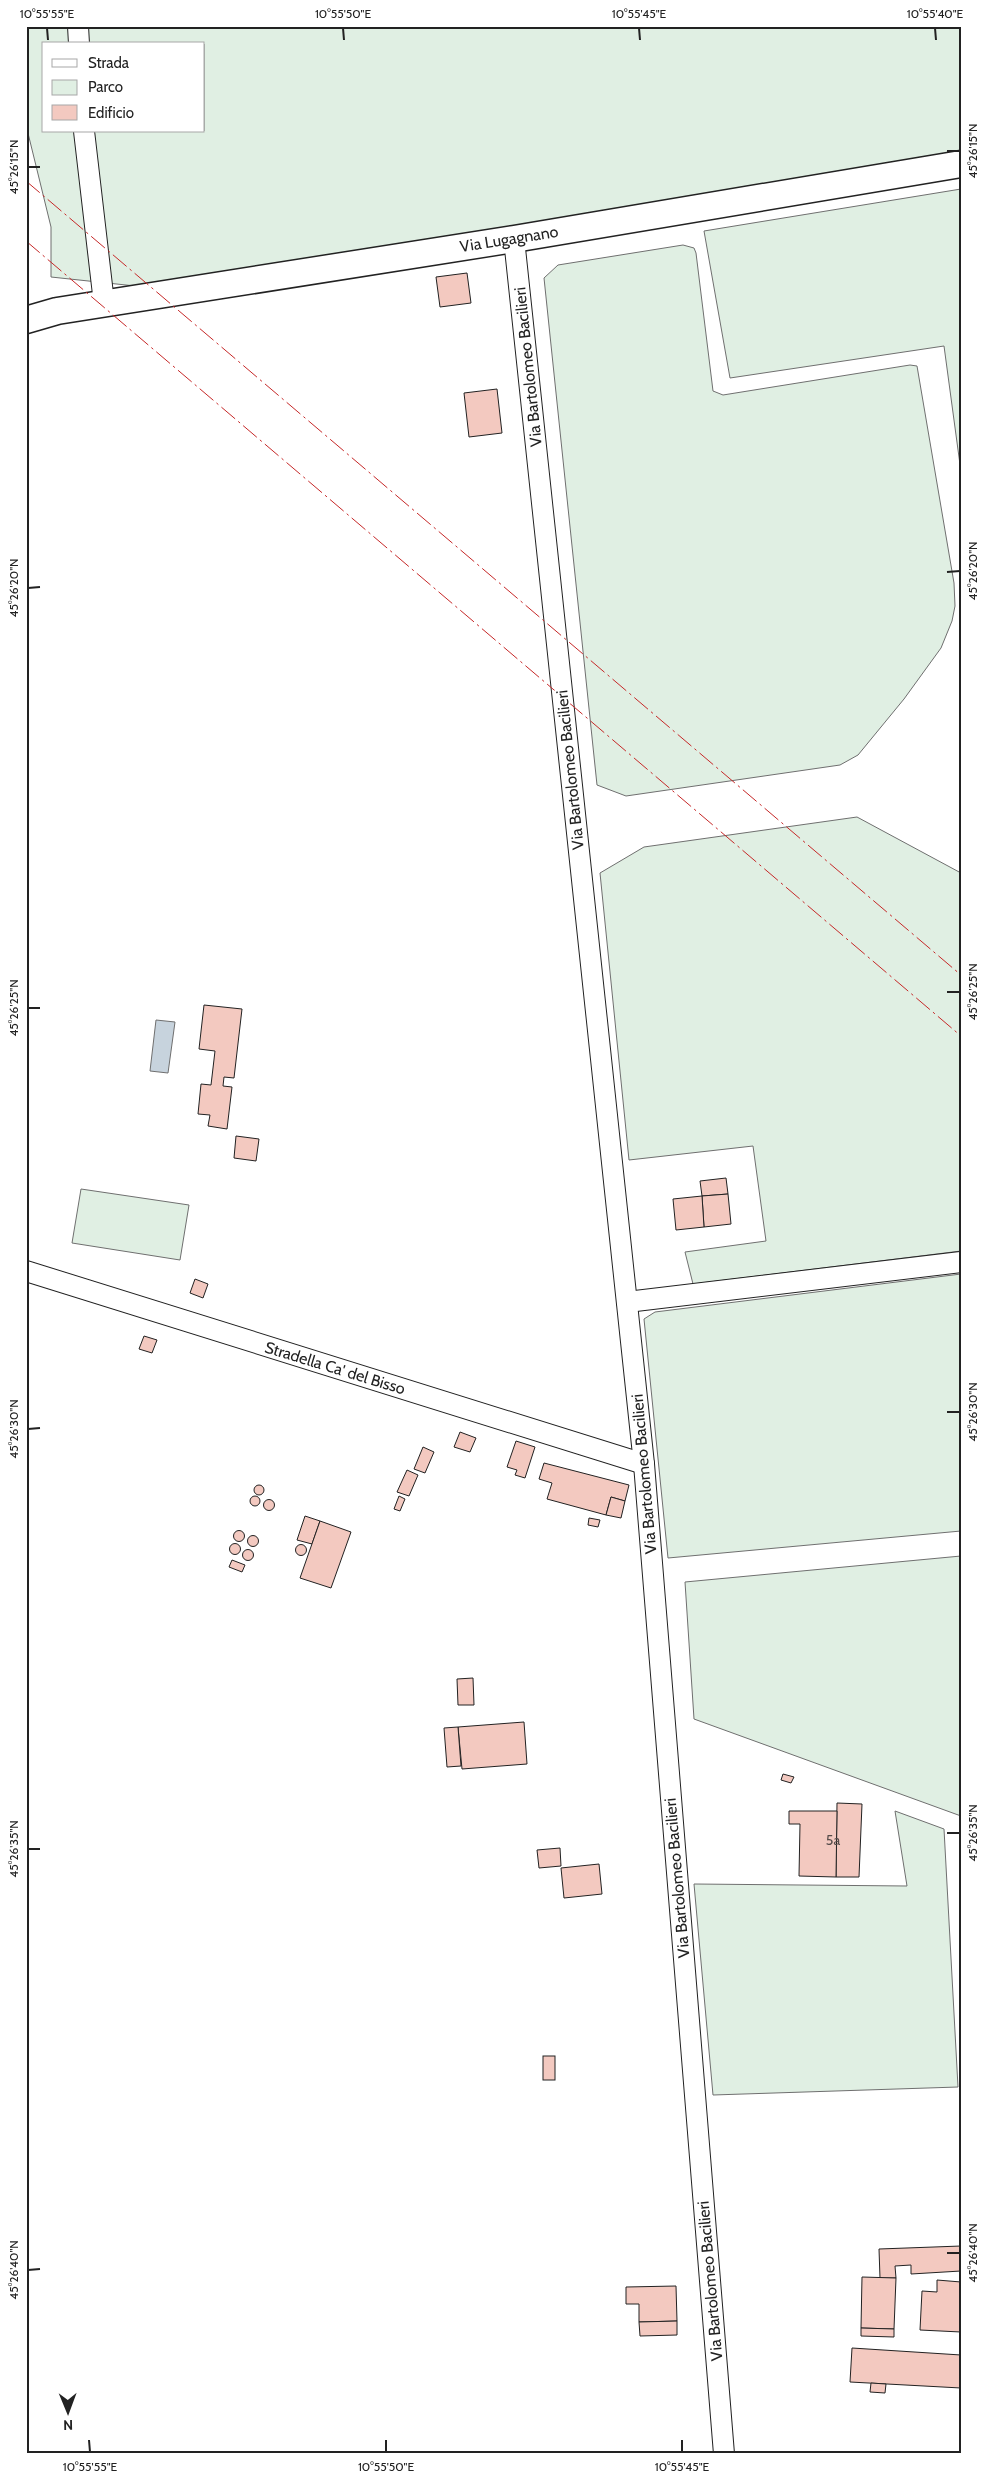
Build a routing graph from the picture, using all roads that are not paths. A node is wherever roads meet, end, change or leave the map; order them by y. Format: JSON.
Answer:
{"nodes":[{"id":1,"x":78,"y":26,"type":"edge"},
{"id":2,"x":79,"y":42,"type":"edge"},
{"id":3,"x":84,"y":132,"type":"edge"},
{"id":4,"x":961,"y":164,"type":"edge"},
{"id":5,"x":514,"y":239,"type":"junction"},
{"id":6,"x":104,"y":304,"type":"junction"},
{"id":7,"x":26,"y":307,"type":"edge"},
{"id":8,"x":57,"y":311,"type":"junction"},
{"id":9,"x":26,"y":320,"type":"edge"},
{"id":10,"x":961,"y":1262,"type":"edge"},
{"id":11,"x":26,"y":1271,"type":"edge"},
{"id":12,"x":627,"y":1302,"type":"junction"},
{"id":13,"x":644,"y":1464,"type":"junction"},
{"id":14,"x":724,"y":2454,"type":"edge"}],
"edges":[{"from":1,"to":2,"type":"street"},
{"from":3,"to":6,"type":"street"},
{"from":4,"to":5,"type":"main road","name":"Via Lugagnano"},
{"from":5,"to":6,"type":"main road","name":"Via Lugagnano"},
{"from":5,"to":12,"type":"street","name":"Via Bartolomeo Bacilieri"},
{"from":6,"to":8,"type":"main road","name":"Via Lugagnano"},
{"from":7,"to":8,"type":"main road","name":"Via Lugagnano"},
{"from":8,"to":9,"type":"main road","name":"Via Lugagnano"},
{"from":10,"to":12,"type":"street"},
{"from":11,"to":13,"type":"street","name":"Stradella Ca' del Bisso"},
{"from":12,"to":13,"type":"street","name":"Via Bartolomeo Bacilieri"},
{"from":13,"to":14,"type":"street","name":"Via Bartolomeo Bacilieri"}]}
